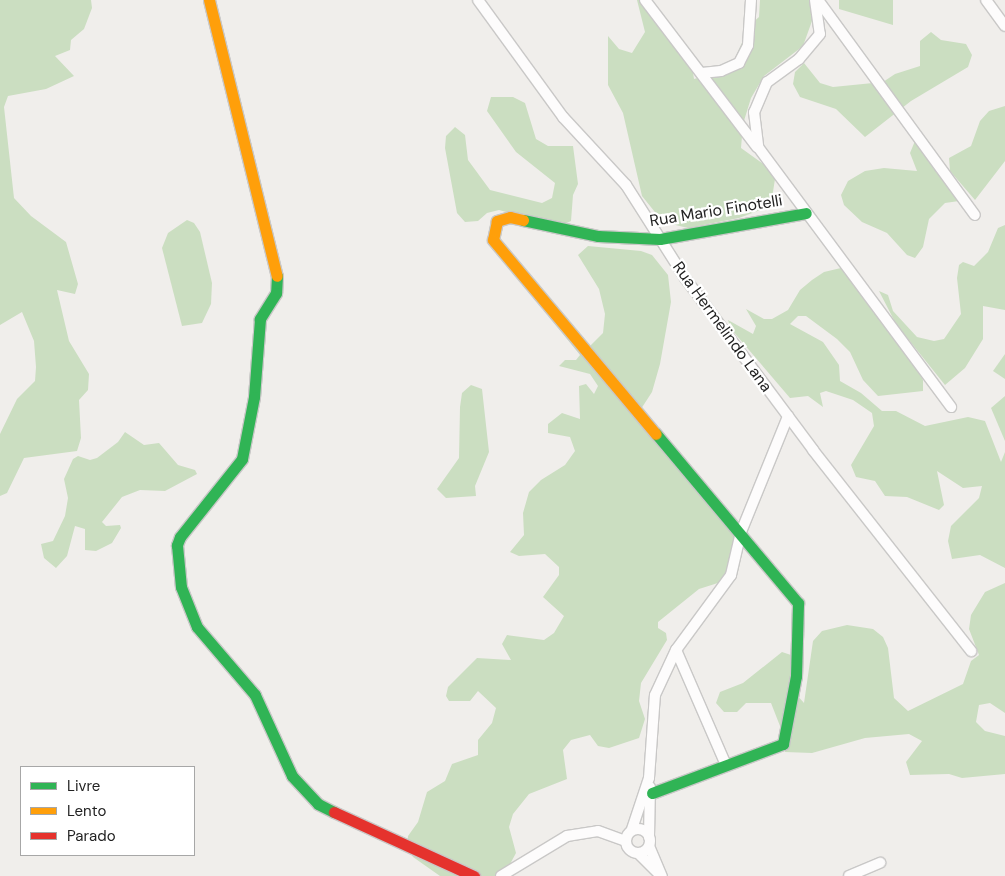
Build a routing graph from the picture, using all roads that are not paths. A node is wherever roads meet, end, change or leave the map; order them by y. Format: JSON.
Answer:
{"nodes":[{"id":1,"x":210,"y":0,"type":"edge"},
{"id":2,"x":478,"y":0,"type":"edge"},
{"id":3,"x":645,"y":0,"type":"edge"},
{"id":4,"x":751,"y":0,"type":"edge"},
{"id":5,"x":816,"y":0,"type":"edge"},
{"id":6,"x":986,"y":0,"type":"edge"},
{"id":7,"x":1005,"y":26,"type":"edge"},
{"id":8,"x":702,"y":73,"type":"junction"},
{"id":9,"x":758,"y":147,"type":"junction"},
{"id":10,"x":806,"y":213,"type":"junction"},
{"id":11,"x":975,"y":214,"type":"dead end"},
{"id":12,"x":660,"y":239,"type":"junction"},
{"id":13,"x":951,"y":407,"type":"dead end"},
{"id":14,"x":788,"y":416,"type":"junction"},
{"id":15,"x":741,"y":532,"type":"junction"},
{"id":16,"x":676,"y":650,"type":"junction"},
{"id":17,"x":971,"y":651,"type":"dead end"},
{"id":18,"x":726,"y":765,"type":"junction"},
{"id":19,"x":649,"y":778,"type":"junction"},
{"id":20,"x":652,"y":793,"type":"junction"},
{"id":21,"x":629,"y":834,"type":"junction"},
{"id":22,"x":649,"y":841,"type":"junction"},
{"id":23,"x":639,"y":854,"type":"junction"},
{"id":24,"x":880,"y":863,"type":"dead end"},
{"id":25,"x":474,"y":876,"type":"edge"},
{"id":26,"x":501,"y":876,"type":"edge"},
{"id":27,"x":662,"y":876,"type":"edge"},
{"id":28,"x":849,"y":876,"type":"edge"}],
"edges":[{"from":1,"to":25,"type":"street"},
{"from":2,"to":12,"type":"street","name":"Rua Hermelindo Lana"},
{"from":3,"to":8,"type":"street"},
{"from":4,"to":8,"type":"street"},
{"from":5,"to":9,"type":"street"},
{"from":5,"to":11,"type":"street"},
{"from":6,"to":7,"type":"street"},
{"from":8,"to":9,"type":"street"},
{"from":9,"to":10,"type":"street"},
{"from":10,"to":12,"type":"street","name":"Rua Mario Finotelli"},
{"from":10,"to":13,"type":"street"},
{"from":12,"to":14,"type":"street","name":"Rua Hermelindo Lana"},
{"from":12,"to":15,"type":"street","name":"Rua Mario Finotelli"},
{"from":14,"to":15,"type":"street"},
{"from":14,"to":17,"type":"street","name":"Rua Hermelindo Lana"},
{"from":15,"to":16,"type":"street"},
{"from":15,"to":18,"type":"street"},
{"from":16,"to":18,"type":"street"},
{"from":16,"to":19,"type":"street"},
{"from":18,"to":20,"type":"street"},
{"from":19,"to":20,"type":"street"},
{"from":19,"to":21,"type":"street"},
{"from":20,"to":22,"type":"street"},
{"from":21,"to":22,"type":"street"},
{"from":21,"to":23,"type":"street"},
{"from":21,"to":26,"type":"street"},
{"from":22,"to":23,"type":"street"},
{"from":22,"to":27,"type":"street"},
{"from":23,"to":27,"type":"street"},
{"from":24,"to":28,"type":"street"}]}
